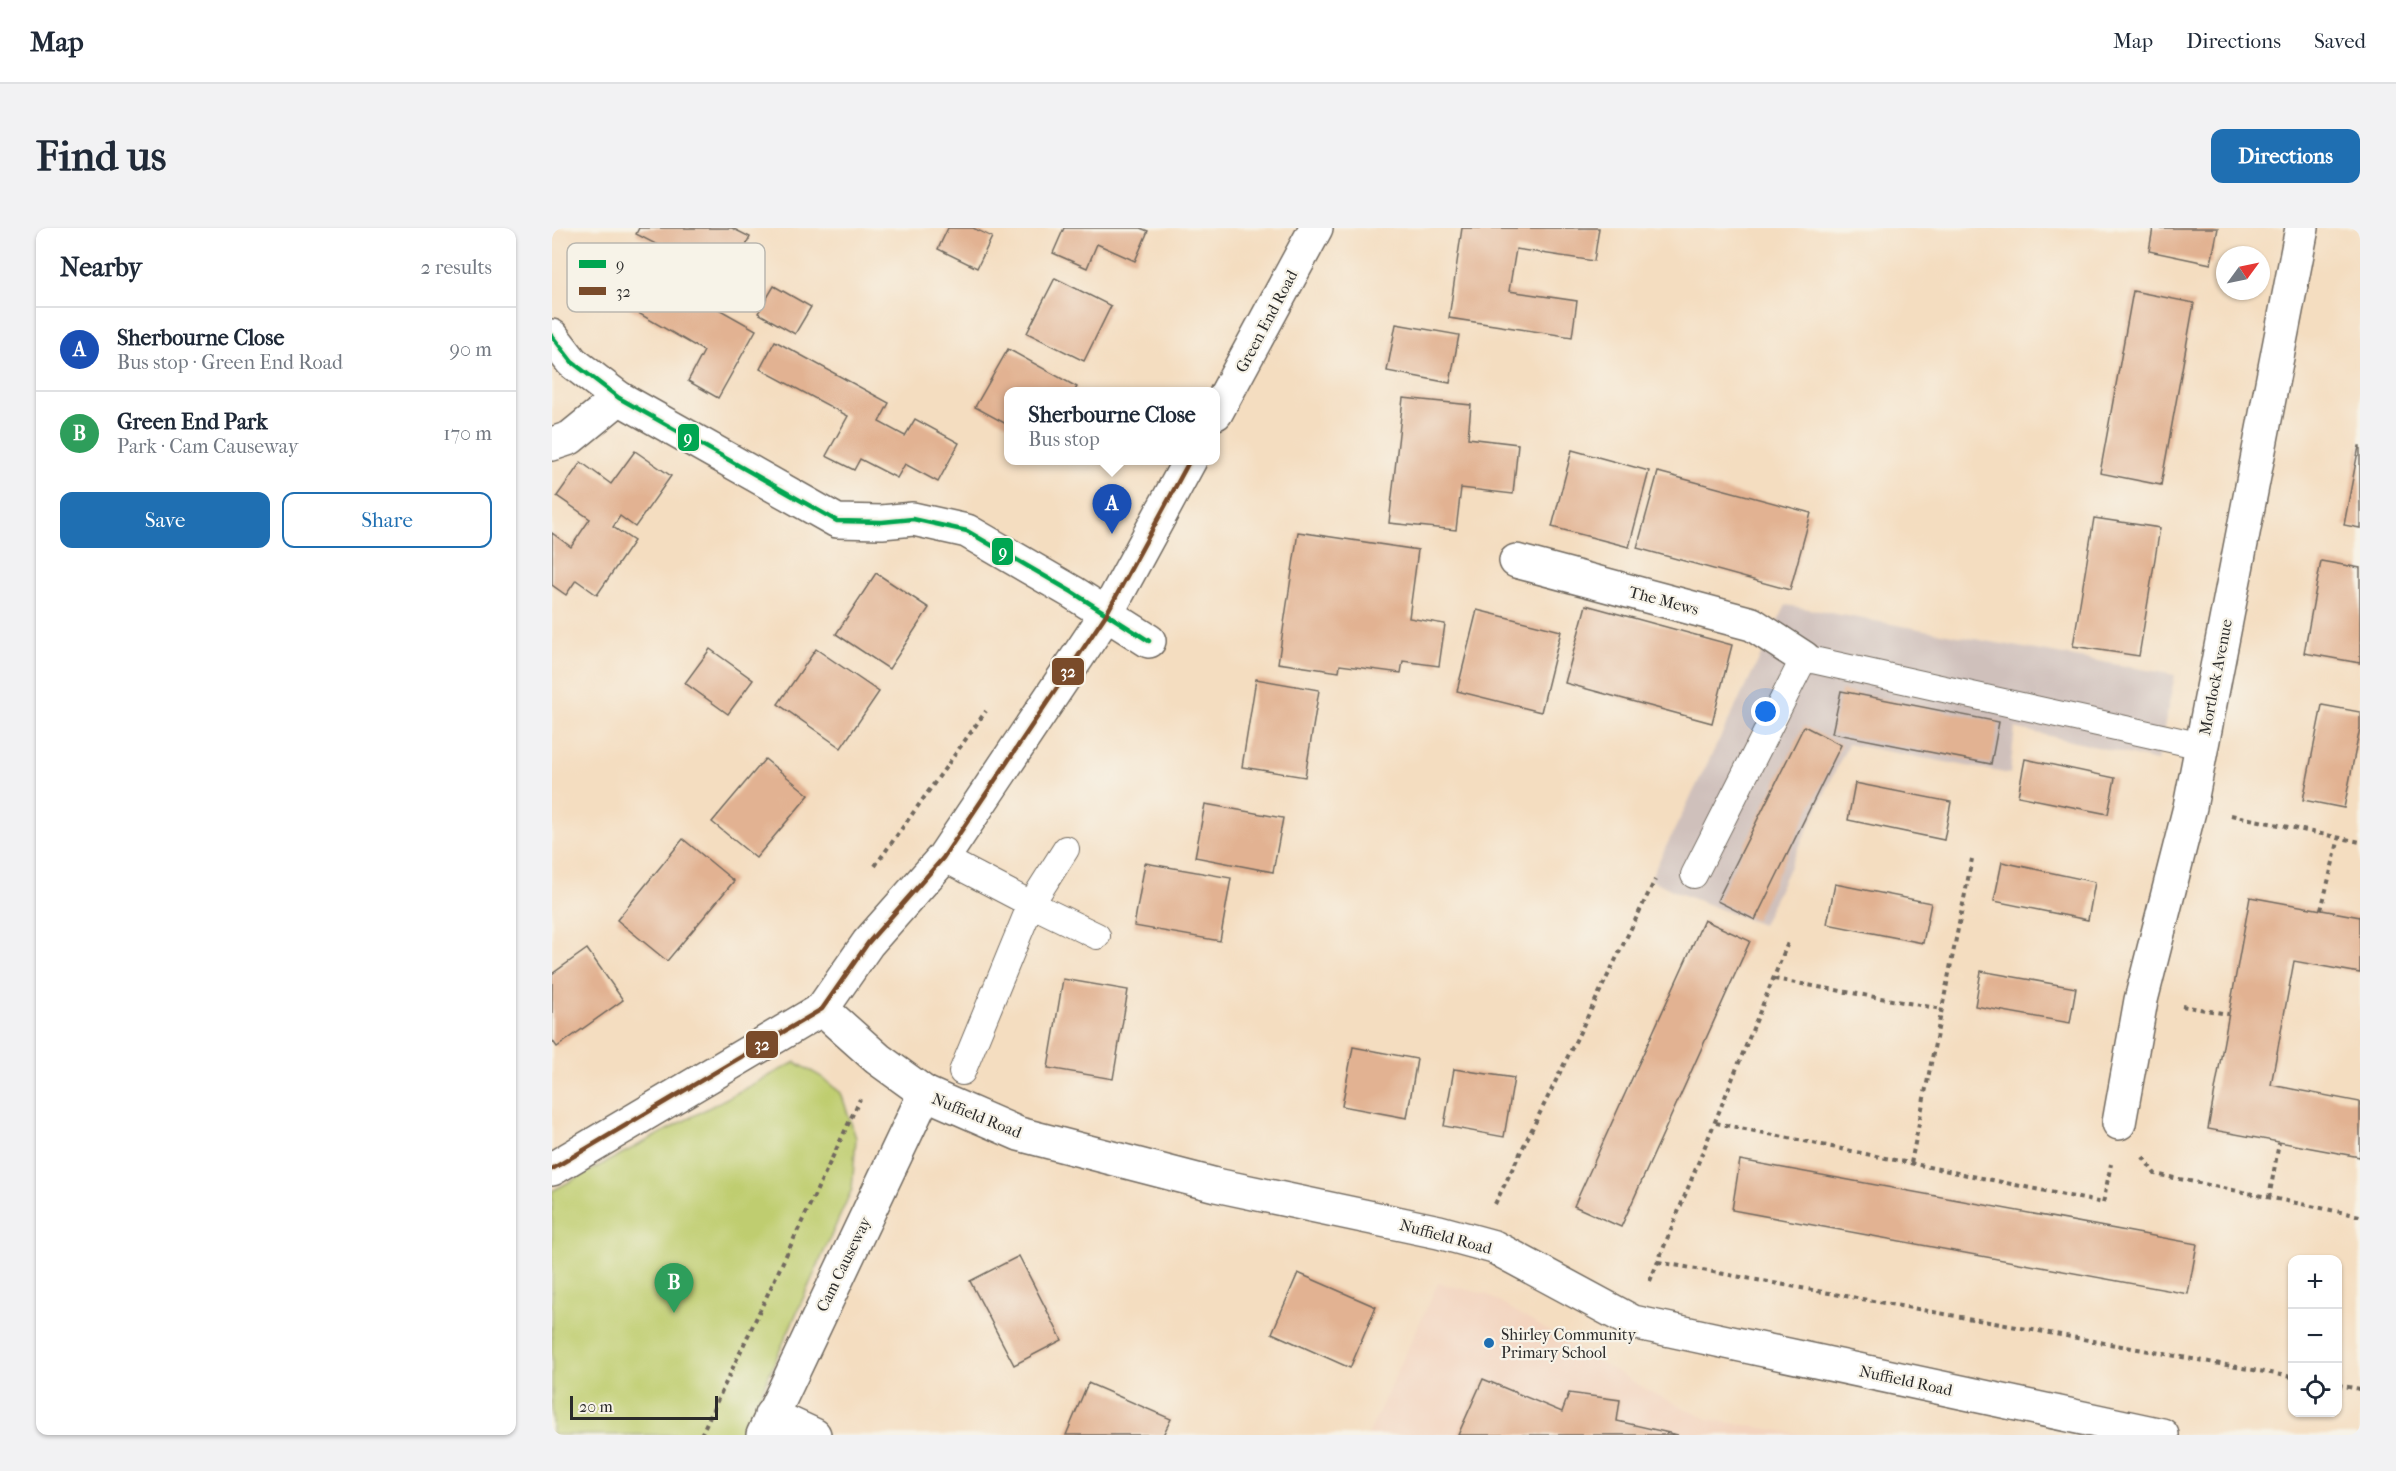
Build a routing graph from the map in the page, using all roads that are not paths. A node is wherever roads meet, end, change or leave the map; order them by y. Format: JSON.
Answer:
{"nodes":[{"id":1,"x":1316,"y":228,"type":"edge"},
{"id":2,"x":2302,"y":228,"type":"edge"},
{"id":3,"x":552,"y":336,"type":"edge"},
{"id":4,"x":619,"y":398,"type":"junction"},
{"id":5,"x":1220,"y":405,"type":"edge"},
{"id":6,"x":552,"y":444,"type":"edge"},
{"id":7,"x":1187,"y":465,"type":"edge"},
{"id":8,"x":1516,"y":561,"type":"dead end"},
{"id":9,"x":1107,"y":613,"type":"junction"},
{"id":10,"x":1149,"y":641,"type":"dead end"},
{"id":11,"x":1804,"y":658,"type":"junction"},
{"id":12,"x":2202,"y":746,"type":"junction"},
{"id":13,"x":1066,"y":849,"type":"dead end"},
{"id":14,"x":943,"y":858,"type":"junction"},
{"id":15,"x":1694,"y":875,"type":"dead end"},
{"id":16,"x":1031,"y":904,"type":"junction"},
{"id":17,"x":1097,"y":936,"type":"dead end"},
{"id":18,"x":822,"y":1009,"type":"junction"},
{"id":19,"x":962,"y":1072,"type":"dead end"},
{"id":20,"x":925,"y":1093,"type":"junction"},
{"id":21,"x":2119,"y":1123,"type":"road end"},
{"id":22,"x":552,"y":1169,"type":"edge"},
{"id":23,"x":767,"y":1425,"type":"edge"},
{"id":24,"x":814,"y":1435,"type":"edge"},
{"id":25,"x":2162,"y":1435,"type":"edge"}],
"edges":[{"from":1,"to":5,"type":"street","name":"Green End Road"},
{"from":2,"to":12,"type":"street","name":"Mortlock Avenue"},
{"from":3,"to":4,"type":"street"},
{"from":4,"to":6,"type":"street"},
{"from":4,"to":9,"type":"street"},
{"from":7,"to":9,"type":"street"},
{"from":8,"to":11,"type":"street","name":"The Mews"},
{"from":9,"to":10,"type":"street"},
{"from":9,"to":14,"type":"street"},
{"from":11,"to":12,"type":"lane"},
{"from":11,"to":15,"type":"lane"},
{"from":12,"to":21,"type":"street","name":"Mortlock Avenue"},
{"from":13,"to":16,"type":"lane"},
{"from":14,"to":16,"type":"lane"},
{"from":14,"to":18,"type":"street"},
{"from":16,"to":17,"type":"lane"},
{"from":16,"to":19,"type":"lane"},
{"from":18,"to":20,"type":"street","name":"Nuffield Road"},
{"from":18,"to":22,"type":"street"},
{"from":20,"to":23,"type":"street","name":"Cam Causeway"},
{"from":20,"to":25,"type":"street","name":"Nuffield Road"},
{"from":23,"to":24,"type":"street"}]}
